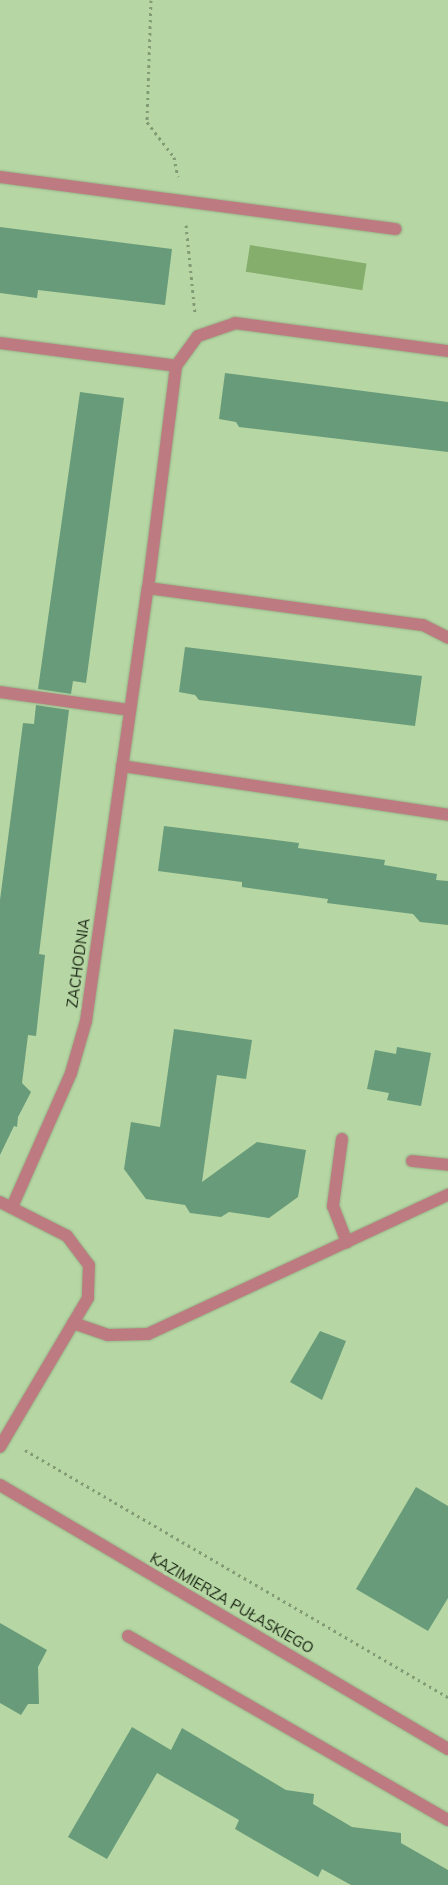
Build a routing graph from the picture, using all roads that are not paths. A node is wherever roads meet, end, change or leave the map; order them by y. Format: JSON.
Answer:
{"nodes":[{"id":1,"x":0,"y":177,"type":"edge"},
{"id":2,"x":396,"y":229,"type":"dead end"},
{"id":3,"x":0,"y":343,"type":"edge"},
{"id":4,"x":448,"y":351,"type":"edge"},
{"id":5,"x":176,"y":366,"type":"junction"},
{"id":6,"x":148,"y":588,"type":"junction"},
{"id":7,"x":448,"y":638,"type":"edge"},
{"id":8,"x":0,"y":692,"type":"edge"},
{"id":9,"x":130,"y":710,"type":"junction"},
{"id":10,"x":122,"y":766,"type":"junction"},
{"id":11,"x":448,"y":815,"type":"edge"},
{"id":12,"x":342,"y":1139,"type":"dead end"},
{"id":13,"x":412,"y":1161,"type":"dead end"},
{"id":14,"x":448,"y":1165,"type":"edge"},
{"id":15,"x":448,"y":1195,"type":"edge"},
{"id":16,"x":6,"y":1204,"type":"edge"},
{"id":17,"x":347,"y":1242,"type":"junction"},
{"id":18,"x":73,"y":1323,"type":"junction"},
{"id":19,"x":3,"y":1442,"type":"edge"},
{"id":20,"x":0,"y":1485,"type":"edge"},
{"id":21,"x":128,"y":1636,"type":"dead end"},
{"id":22,"x":448,"y":1749,"type":"edge"},
{"id":23,"x":448,"y":1820,"type":"edge"}],
"edges":[{"from":1,"to":2,"type":"street"},
{"from":3,"to":5,"type":"street"},
{"from":4,"to":5,"type":"street"},
{"from":5,"to":6,"type":"street","name":"ZACHODNIA"},
{"from":6,"to":7,"type":"street"},
{"from":6,"to":9,"type":"street","name":"ZACHODNIA"},
{"from":8,"to":9,"type":"street"},
{"from":9,"to":10,"type":"street","name":"ZACHODNIA"},
{"from":10,"to":11,"type":"street"},
{"from":10,"to":16,"type":"street","name":"ZACHODNIA"},
{"from":12,"to":17,"type":"street"},
{"from":13,"to":14,"type":"street"},
{"from":15,"to":17,"type":"street"},
{"from":16,"to":18,"type":"street","name":"ZACHODNIA"},
{"from":17,"to":18,"type":"street"},
{"from":18,"to":19,"type":"street","name":"ZACHODNIA"},
{"from":20,"to":22,"type":"street","name":"KAZIMIERZA PUŁASKIEGO"},
{"from":21,"to":23,"type":"street"}]}
